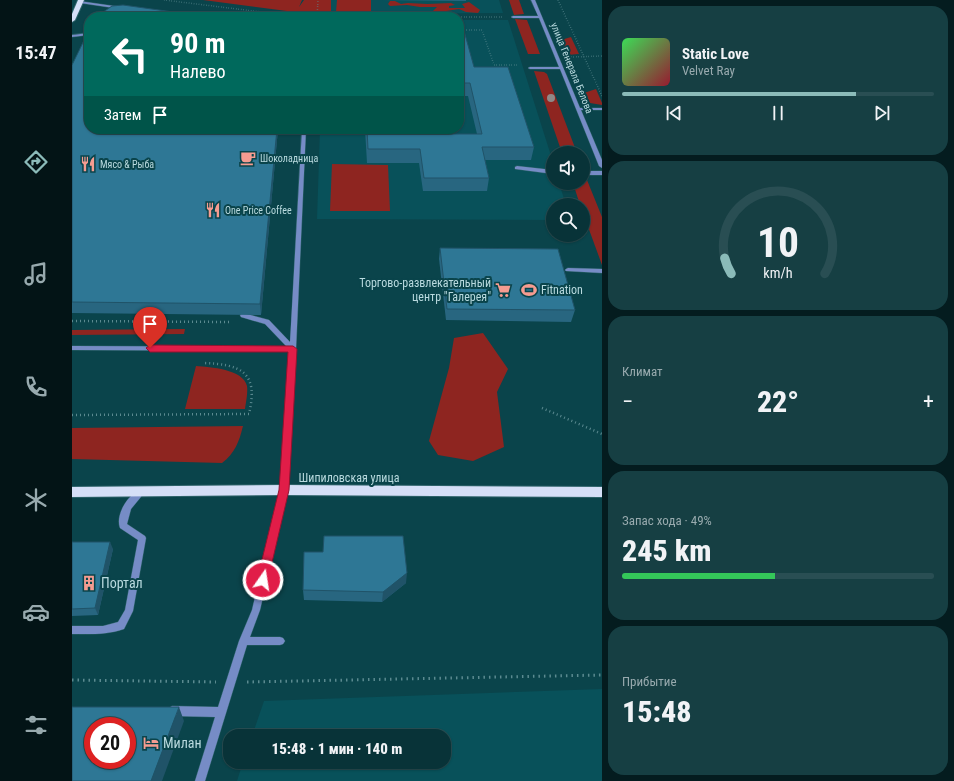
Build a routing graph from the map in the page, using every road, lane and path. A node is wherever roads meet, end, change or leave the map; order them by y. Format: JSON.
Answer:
{"nodes":[{"id":1,"x":164,"y":0,"type":"edge"},
{"id":2,"x":318,"y":0,"type":"edge"},
{"id":3,"x":533,"y":0,"type":"edge"},
{"id":4,"x":558,"y":0,"type":"edge"},
{"id":5,"x":81,"y":1,"type":"edge"},
{"id":6,"x":126,"y":9,"type":"edge"},
{"id":7,"x":261,"y":12,"type":"edge"},
{"id":8,"x":317,"y":12,"type":"edge"},
{"id":9,"x":513,"y":17,"type":"joint"},
{"id":10,"x":541,"y":17,"type":"junction"},
{"id":11,"x":464,"y":18,"type":"edge"},
{"id":12,"x":72,"y":20,"type":"edge"},
{"id":13,"x":464,"y":30,"type":"edge"},
{"id":14,"x":84,"y":35,"type":"edge"},
{"id":15,"x":72,"y":36,"type":"edge"},
{"id":16,"x":583,"y":56,"type":"junction"},
{"id":17,"x":602,"y":56,"type":"edge"},
{"id":18,"x":569,"y":57,"type":"dead end"},
{"id":19,"x":530,"y":68,"type":"joint"},
{"id":20,"x":562,"y":68,"type":"junction"},
{"id":21,"x":602,"y":96,"type":"edge"},
{"id":22,"x":578,"y":109,"type":"junction"},
{"id":23,"x":602,"y":109,"type":"edge"},
{"id":24,"x":304,"y":134,"type":"edge"},
{"id":25,"x":602,"y":166,"type":"edge"},
{"id":26,"x":517,"y":168,"type":"dead end"},
{"id":27,"x":546,"y":171,"type":"edge"},
{"id":28,"x":590,"y":173,"type":"edge"},
{"id":29,"x":602,"y":173,"type":"edge"},
{"id":30,"x":568,"y":270,"type":"dead end"},
{"id":31,"x":602,"y":271,"type":"edge"},
{"id":32,"x":243,"y":315,"type":"edge"},
{"id":33,"x":72,"y":321,"type":"edge"},
{"id":34,"x":237,"y":322,"type":"dead end"},
{"id":35,"x":72,"y":348,"type":"edge"},
{"id":36,"x":293,"y":349,"type":"junction"},
{"id":37,"x":202,"y":363,"type":"dead end"},
{"id":38,"x":542,"y":408,"type":"dead end"},
{"id":39,"x":72,"y":415,"type":"edge"},
{"id":40,"x":602,"y":434,"type":"edge"},
{"id":41,"x":284,"y":490,"type":"junction"},
{"id":42,"x":72,"y":492,"type":"edge"},
{"id":43,"x":141,"y":492,"type":"junction"},
{"id":44,"x":602,"y":492,"type":"edge"},
{"id":45,"x":72,"y":630,"type":"edge"},
{"id":46,"x":244,"y":641,"type":"junction"},
{"id":47,"x":280,"y":641,"type":"dead end"},
{"id":48,"x":602,"y":675,"type":"edge"},
{"id":49,"x":72,"y":680,"type":"edge"},
{"id":50,"x":230,"y":682,"type":"junction"},
{"id":51,"x":158,"y":711,"type":"edge"},
{"id":52,"x":221,"y":712,"type":"junction"},
{"id":53,"x":200,"y":781,"type":"edge"}],
"edges":[{"from":1,"to":7,"type":"path"},
{"from":2,"to":8,"type":"path"},
{"from":3,"to":10,"type":"street","name":"улица Генерала Белова"},
{"from":4,"to":16,"type":"path"},
{"from":5,"to":6,"type":"street"},
{"from":5,"to":12,"type":"main road"},
{"from":9,"to":10,"type":"street"},
{"from":9,"to":11,"type":"path"},
{"from":10,"to":20,"type":"street","name":"улица Генерала Белова"},
{"from":13,"to":19,"type":"path"},
{"from":14,"to":15,"type":"street"},
{"from":16,"to":17,"type":"path"},
{"from":16,"to":18,"type":"path"},
{"from":16,"to":21,"type":"path"},
{"from":19,"to":20,"type":"street"},
{"from":20,"to":22,"type":"street","name":"улица Генерала Белова"},
{"from":22,"to":23,"type":"street"},
{"from":22,"to":25,"type":"street","name":"улица Генерала Белова"},
{"from":24,"to":36,"type":"street"},
{"from":26,"to":27,"type":"street"},
{"from":28,"to":29,"type":"street"},
{"from":30,"to":31,"type":"street"},
{"from":32,"to":36,"type":"street"},
{"from":33,"to":34,"type":"path"},
{"from":35,"to":36,"type":"street"},
{"from":36,"to":41,"type":"street"},
{"from":37,"to":39,"type":"path"},
{"from":38,"to":40,"type":"path"},
{"from":41,"to":43,"type":"main road","name":"Шипиловская улица"},
{"from":41,"to":44,"type":"main road","name":"Шипиловская улица"},
{"from":41,"to":46,"type":"street"},
{"from":42,"to":43,"type":"main road","name":"Шипиловская улица"},
{"from":43,"to":45,"type":"street"},
{"from":46,"to":47,"type":"street"},
{"from":46,"to":50,"type":"street"},
{"from":48,"to":50,"type":"path"},
{"from":49,"to":50,"type":"path"},
{"from":50,"to":52,"type":"street"},
{"from":51,"to":52,"type":"street"},
{"from":52,"to":53,"type":"street"}]}
